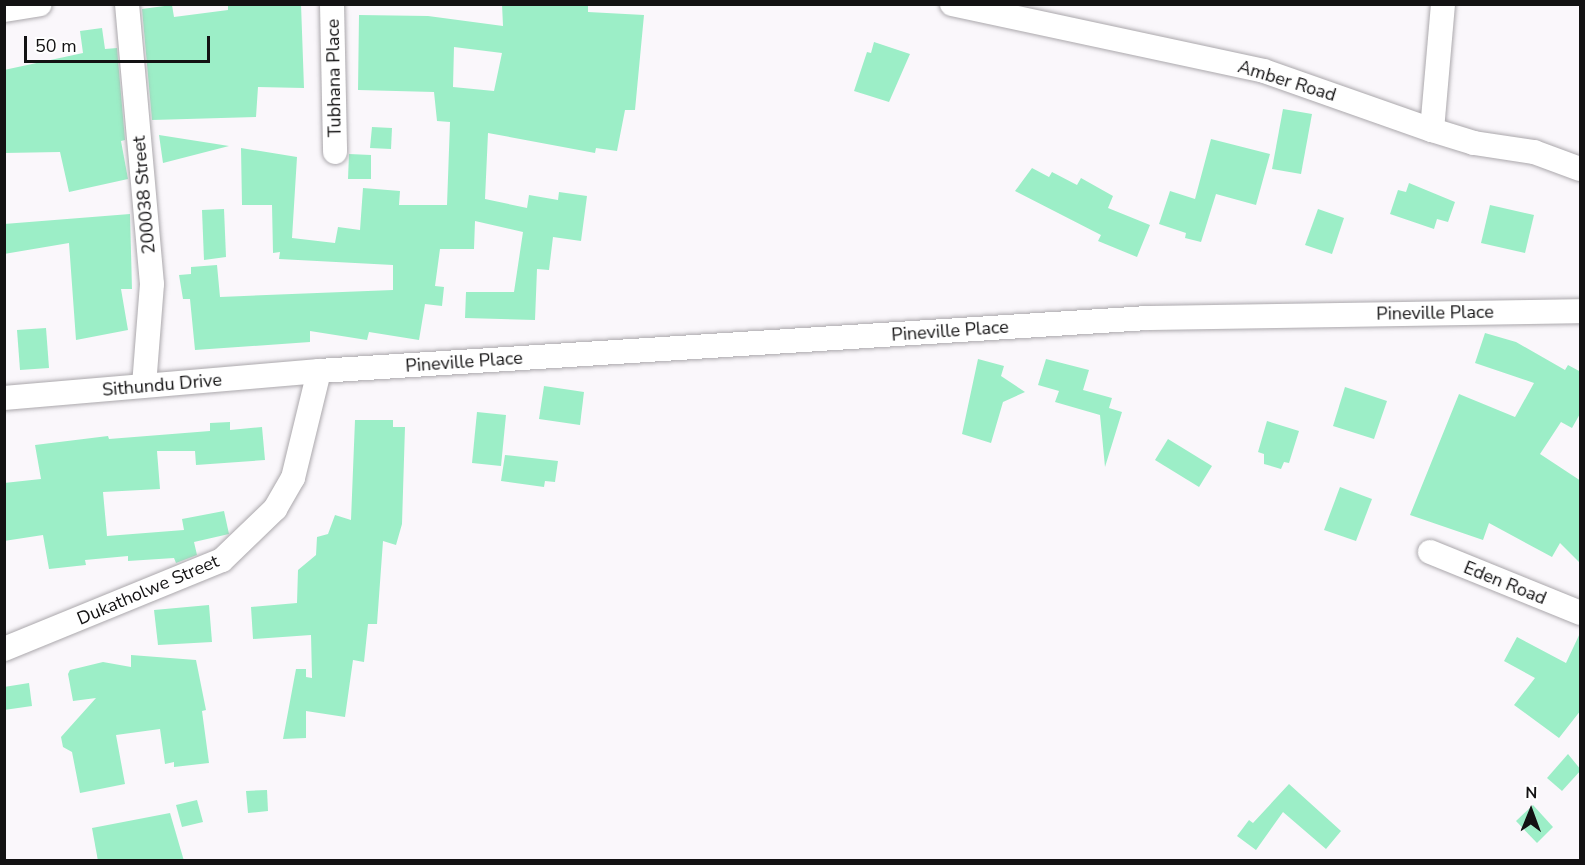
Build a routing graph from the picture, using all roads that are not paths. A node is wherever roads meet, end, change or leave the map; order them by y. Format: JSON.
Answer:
{"nodes":[{"id":1,"x":40,"y":4,"type":"edge"},
{"id":2,"x":127,"y":4,"type":"edge"},
{"id":3,"x":332,"y":4,"type":"edge"},
{"id":4,"x":952,"y":4,"type":"edge"},
{"id":5,"x":1443,"y":4,"type":"edge"},
{"id":6,"x":4,"y":10,"type":"edge"},
{"id":7,"x":1432,"y":130,"type":"junction"},
{"id":8,"x":335,"y":152,"type":"dead end"},
{"id":9,"x":1581,"y":169,"type":"edge"},
{"id":10,"x":1581,"y":311,"type":"edge"},
{"id":11,"x":319,"y":371,"type":"junction"},
{"id":12,"x":144,"y":386,"type":"junction"},
{"id":13,"x":4,"y":398,"type":"edge"},
{"id":14,"x":1430,"y":552,"type":"dead end"},
{"id":15,"x":1581,"y":613,"type":"edge"},
{"id":16,"x":4,"y":649,"type":"edge"}],
"edges":[{"from":1,"to":6,"type":"street"},
{"from":2,"to":12,"type":"street","name":"200038 Street"},
{"from":3,"to":8,"type":"street","name":"Tubhana Place"},
{"from":4,"to":7,"type":"street","name":"Amber Road"},
{"from":5,"to":7,"type":"street"},
{"from":7,"to":9,"type":"street","name":"Amber Road"},
{"from":10,"to":11,"type":"street","name":"Pineville Place"},
{"from":11,"to":12,"type":"street","name":"Sithundu Drive"},
{"from":11,"to":16,"type":"street","name":"Dukatholwe Street"},
{"from":12,"to":13,"type":"street","name":"Sithundu Drive"},
{"from":14,"to":15,"type":"street","name":"Eden Road"}]}
